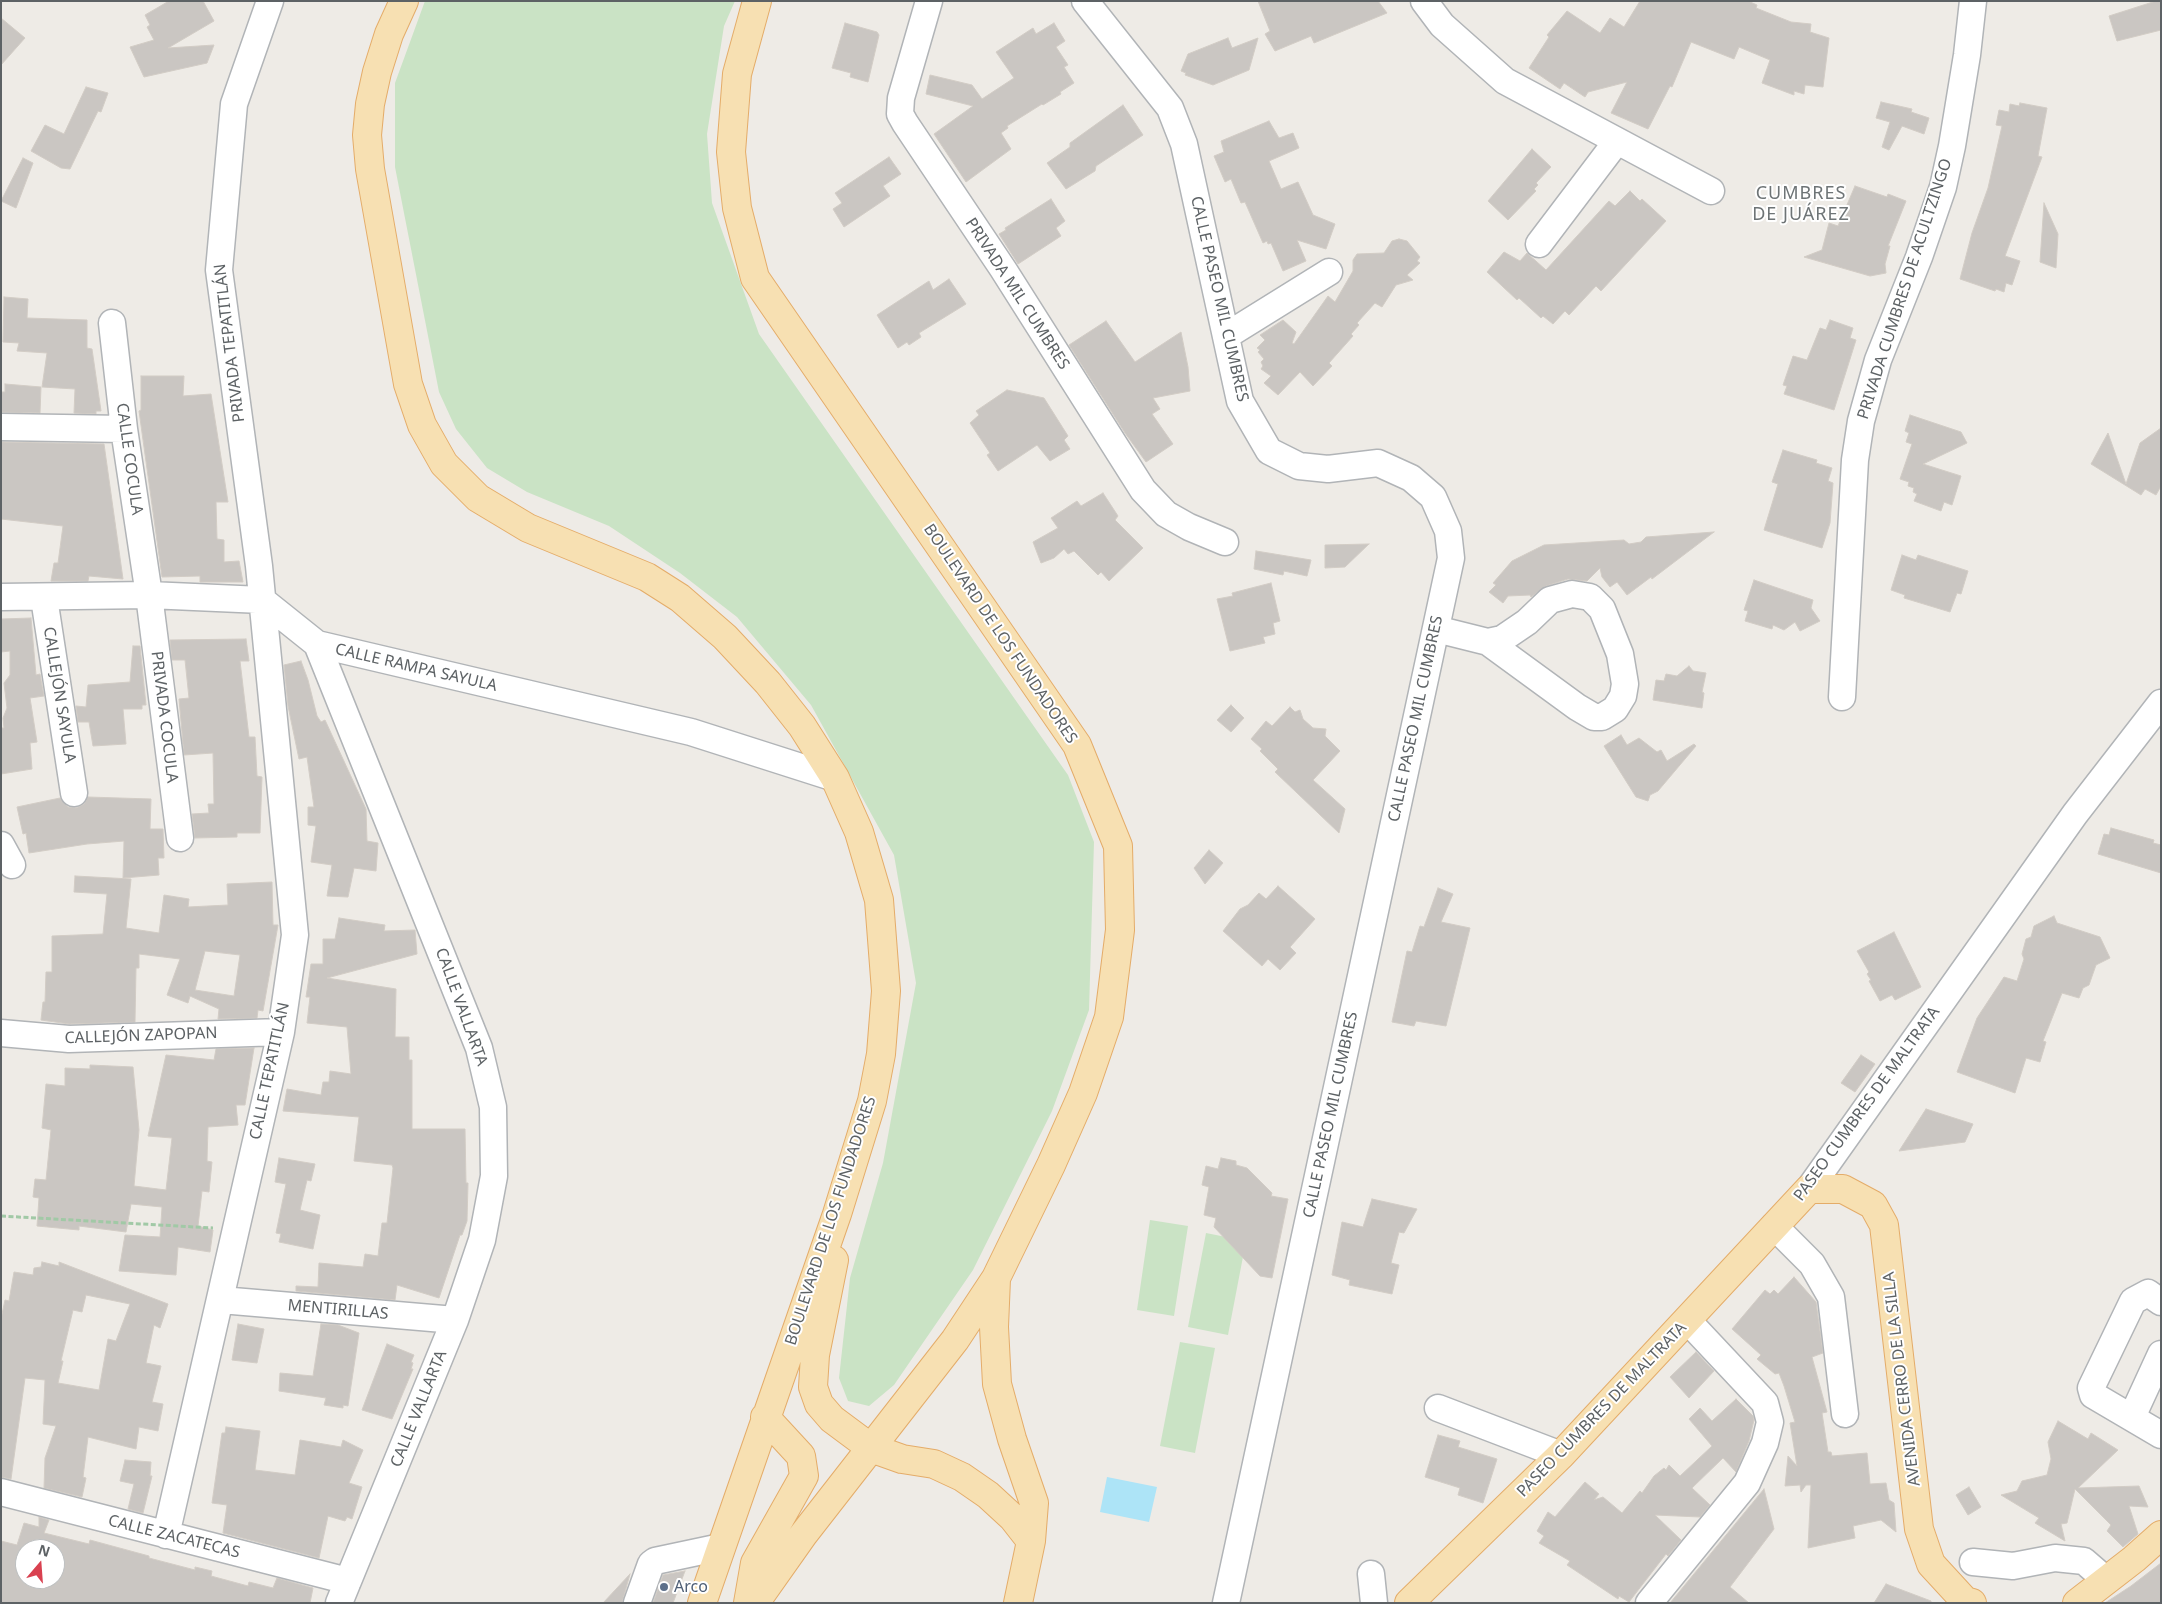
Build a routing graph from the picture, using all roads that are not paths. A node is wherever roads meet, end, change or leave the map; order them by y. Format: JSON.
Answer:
{"nodes":[{"id":1,"x":270,"y":1,"type":"edge"},
{"id":2,"x":404,"y":1,"type":"edge"},
{"id":3,"x":757,"y":1,"type":"edge"},
{"id":4,"x":929,"y":1,"type":"edge"},
{"id":5,"x":1085,"y":1,"type":"edge"},
{"id":6,"x":1424,"y":1,"type":"edge"},
{"id":7,"x":1973,"y":1,"type":"edge"},
{"id":8,"x":1616,"y":141,"type":"junction"},
{"id":9,"x":1712,"y":191,"type":"dead end"},
{"id":10,"x":1539,"y":244,"type":"dead end"},
{"id":11,"x":1329,"y":272,"type":"dead end"},
{"id":12,"x":112,"y":323,"type":"dead end"},
{"id":13,"x":1226,"y":336,"type":"junction"},
{"id":14,"x":1,"y":427,"type":"edge"},
{"id":15,"x":124,"y":429,"type":"junction"},
{"id":16,"x":1225,"y":542,"type":"dead end"},
{"id":17,"x":149,"y":595,"type":"junction"},
{"id":18,"x":1,"y":598,"type":"edge"},
{"id":19,"x":44,"y":598,"type":"junction"},
{"id":20,"x":262,"y":600,"type":"junction"},
{"id":21,"x":1436,"y":630,"type":"junction"},
{"id":22,"x":1488,"y":642,"type":"junction"},
{"id":23,"x":317,"y":644,"type":"junction"},
{"id":24,"x":1842,"y":697,"type":"dead end"},
{"id":25,"x":2161,"y":703,"type":"edge"},
{"id":26,"x":835,"y":778,"type":"junction"},
{"id":27,"x":74,"y":793,"type":"dead end"},
{"id":28,"x":180,"y":838,"type":"dead end"},
{"id":29,"x":281,"y":1032,"type":"junction"},
{"id":30,"x":1,"y":1033,"type":"edge"},
{"id":31,"x":1808,"y":1189,"type":"junction"},
{"id":32,"x":837,"y":1214,"type":"junction"},
{"id":33,"x":1774,"y":1226,"type":"junction"},
{"id":34,"x":996,"y":1278,"type":"junction"},
{"id":35,"x":221,"y":1300,"type":"junction"},
{"id":36,"x":2161,"y":1302,"type":"edge"},
{"id":37,"x":456,"y":1320,"type":"junction"},
{"id":38,"x":1687,"y":1320,"type":"junction"},
{"id":39,"x":2161,"y":1354,"type":"edge"},
{"id":40,"x":1438,"y":1408,"type":"dead end"},
{"id":41,"x":1845,"y":1414,"type":"dead end"},
{"id":42,"x":765,"y":1417,"type":"junction"},
{"id":43,"x":2132,"y":1418,"type":"junction"},
{"id":44,"x":2161,"y":1435,"type":"edge"},
{"id":45,"x":871,"y":1448,"type":"junction"},
{"id":46,"x":1561,"y":1455,"type":"junction"},
{"id":47,"x":1,"y":1492,"type":"edge"},
{"id":48,"x":166,"y":1535,"type":"junction"},
{"id":49,"x":2161,"y":1535,"type":"edge"},
{"id":50,"x":1031,"y":1541,"type":"junction"},
{"id":51,"x":721,"y":1547,"type":"junction"},
{"id":52,"x":1974,"y":1562,"type":"dead end"},
{"id":53,"x":1371,"y":1574,"type":"dead end"},
{"id":54,"x":2106,"y":1580,"type":"junction"},
{"id":55,"x":343,"y":1592,"type":"edge"},
{"id":56,"x":637,"y":1603,"type":"edge"},
{"id":57,"x":702,"y":1603,"type":"edge"},
{"id":58,"x":748,"y":1603,"type":"edge"},
{"id":59,"x":755,"y":1603,"type":"edge"},
{"id":60,"x":1018,"y":1603,"type":"edge"},
{"id":61,"x":1226,"y":1603,"type":"edge"},
{"id":62,"x":1374,"y":1603,"type":"edge"},
{"id":63,"x":1410,"y":1603,"type":"edge"},
{"id":64,"x":1649,"y":1603,"type":"edge"},
{"id":65,"x":1972,"y":1603,"type":"edge"},
{"id":66,"x":2077,"y":1603,"type":"edge"}],
"edges":[{"from":1,"to":20,"type":"street","name":"PRIVADA TEPATITLÁN"},
{"from":2,"to":26,"type":"main road","name":"BOULEVARD DE LOS FUNDADORES"},
{"from":3,"to":34,"type":"main road","name":"BOULEVARD DE LOS FUNDADORES"},
{"from":4,"to":16,"type":"street","name":"PRIVADA MIL CUMBRES"},
{"from":5,"to":13,"type":"street","name":"CALLE PASEO MIL CUMBRES"},
{"from":6,"to":8,"type":"street"},
{"from":7,"to":24,"type":"street","name":"PRIVADA CUMBRES DE ACULTZINGO"},
{"from":8,"to":9,"type":"street"},
{"from":8,"to":10,"type":"street"},
{"from":11,"to":13,"type":"street"},
{"from":12,"to":15,"type":"street","name":"CALLE COCULA"},
{"from":13,"to":21,"type":"street","name":"CALLE PASEO MIL CUMBRES"},
{"from":14,"to":15,"type":"street"},
{"from":15,"to":17,"type":"street","name":"CALLE COCULA"},
{"from":17,"to":19,"type":"street"},
{"from":17,"to":20,"type":"street"},
{"from":17,"to":28,"type":"street","name":"PRIVADA COCULA"},
{"from":18,"to":19,"type":"street"},
{"from":19,"to":27,"type":"street","name":"CALLEJÓN SAYULA"},
{"from":20,"to":23,"type":"street","name":"CALLE RAMPA SAYULA"},
{"from":20,"to":29,"type":"street","name":"CALLE TEPATITLÁN"},
{"from":21,"to":22,"type":"street"},
{"from":21,"to":61,"type":"street","name":"CALLE PASEO MIL CUMBRES"},
{"from":22,"to":22,"type":"street"},
{"from":23,"to":26,"type":"street","name":"CALLE RAMPA SAYULA"},
{"from":23,"to":37,"type":"street","name":"CALLE VALLARTA"},
{"from":25,"to":31,"type":"street","name":"PASEO CUMBRES DE MALTRATA"},
{"from":26,"to":32,"type":"main road","name":"BOULEVARD DE LOS FUNDADORES"},
{"from":29,"to":30,"type":"street","name":"CALLEJÓN ZAPOPAN"},
{"from":29,"to":35,"type":"street","name":"CALLE TEPATITLÁN"},
{"from":31,"to":33,"type":"main road","name":"PASEO CUMBRES DE MALTRATA"},
{"from":31,"to":65,"type":"main road","name":"AVENIDA CERRO DE LA SILLA"},
{"from":32,"to":42,"type":"main road","name":"BOULEVARD DE LOS FUNDADORES"},
{"from":32,"to":45,"type":"main road"},
{"from":33,"to":38,"type":"main road","name":"PASEO CUMBRES DE MALTRATA"},
{"from":33,"to":41,"type":"street"},
{"from":34,"to":45,"type":"main road","name":"BOULEVARD DE LOS FUNDADORES"},
{"from":34,"to":50,"type":"main road"},
{"from":35,"to":37,"type":"street","name":"MENTIRILLAS"},
{"from":35,"to":48,"type":"street","name":"CALLE TEPATITLÁN"},
{"from":36,"to":43,"type":"street"},
{"from":37,"to":55,"type":"street","name":"CALLE VALLARTA"},
{"from":38,"to":46,"type":"main road","name":"PASEO CUMBRES DE MALTRATA"},
{"from":38,"to":64,"type":"street"},
{"from":39,"to":43,"type":"street"},
{"from":40,"to":46,"type":"street"},
{"from":42,"to":51,"type":"main road","name":"BOULEVARD DE LOS FUNDADORES"},
{"from":42,"to":58,"type":"main road"},
{"from":43,"to":44,"type":"street"},
{"from":45,"to":50,"type":"main road"},
{"from":45,"to":59,"type":"main road","name":"BOULEVARD DE LOS FUNDADORES"},
{"from":46,"to":63,"type":"main road","name":"PASEO CUMBRES DE MALTRATA"},
{"from":47,"to":48,"type":"street","name":"CALLE ZACATECAS"},
{"from":48,"to":55,"type":"street","name":"CALLE ZACATECAS"},
{"from":49,"to":54,"type":"main road"},
{"from":50,"to":60,"type":"main road"},
{"from":51,"to":56,"type":"street"},
{"from":51,"to":57,"type":"main road","name":"BOULEVARD DE LOS FUNDADORES"},
{"from":52,"to":54,"type":"street"},
{"from":53,"to":62,"type":"street"},
{"from":54,"to":66,"type":"main road"}]}
